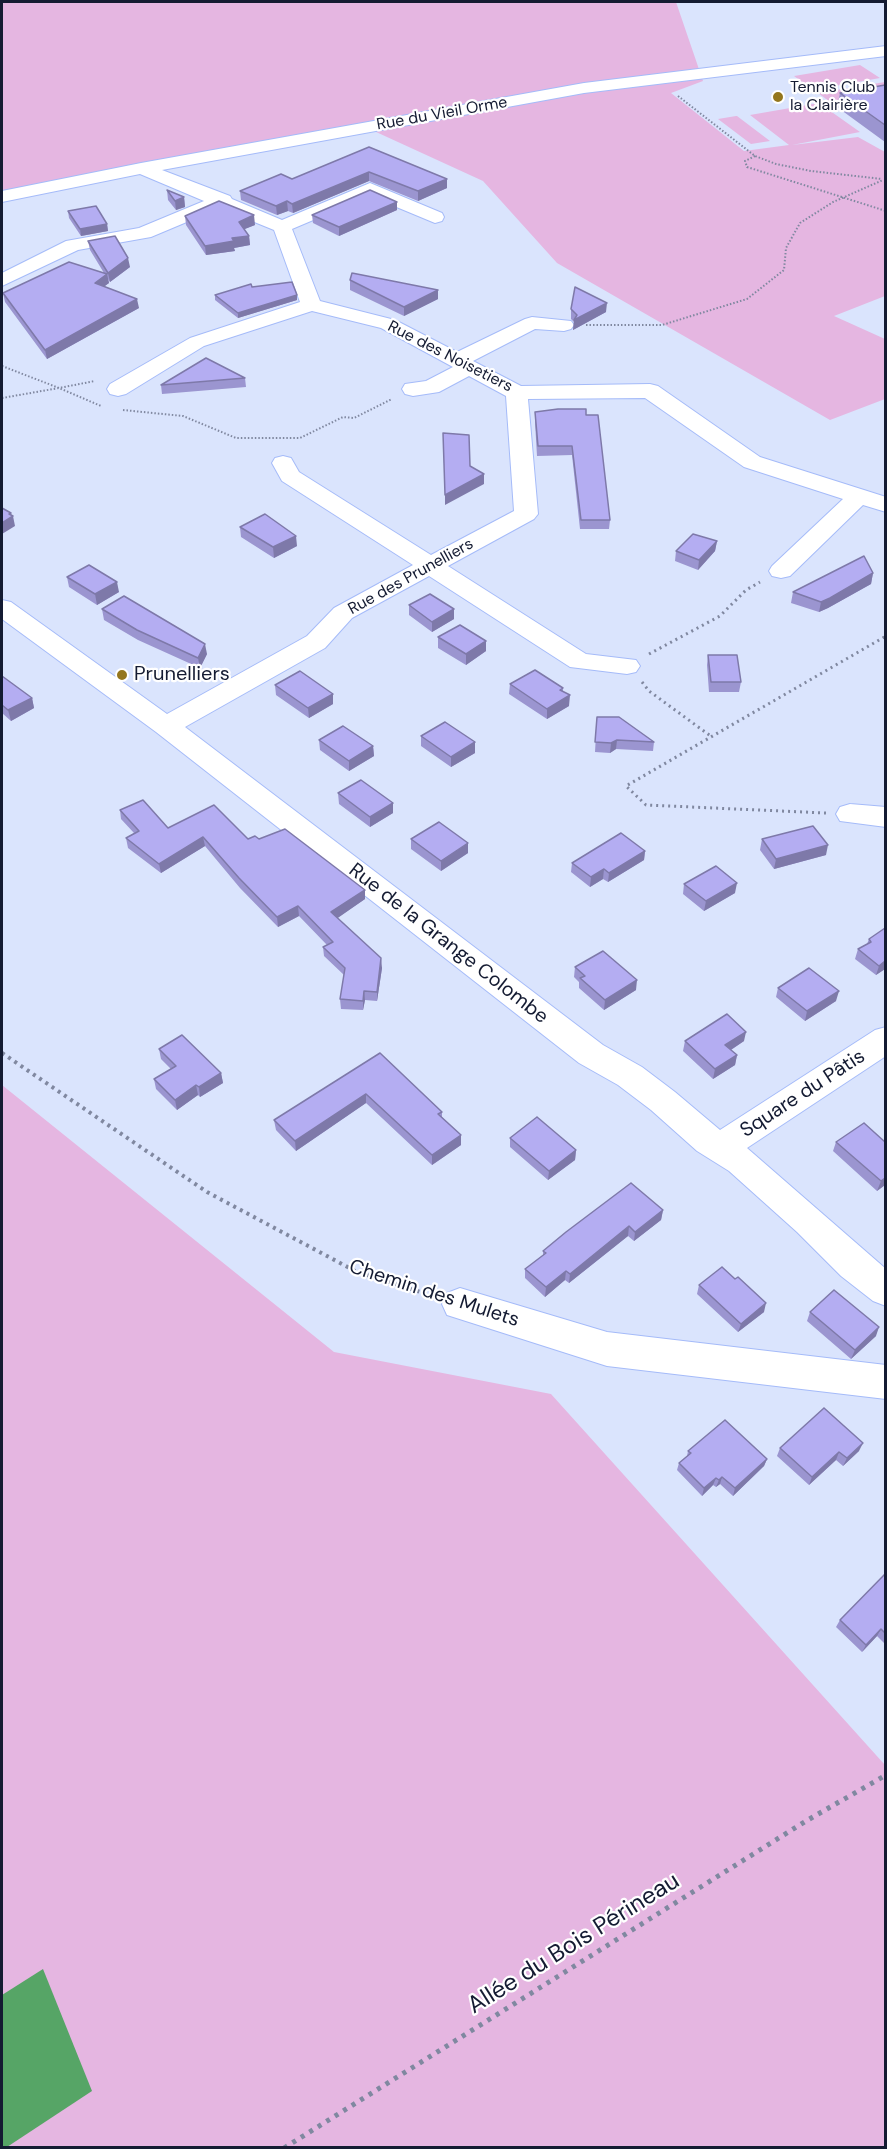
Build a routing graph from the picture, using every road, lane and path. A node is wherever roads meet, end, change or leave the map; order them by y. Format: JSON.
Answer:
{"nodes":[{"id":1,"x":885,"y":51,"type":"edge"},
{"id":2,"x":636,"y":81,"type":"junction"},
{"id":3,"x":755,"y":156,"type":"junction"},
{"id":4,"x":141,"y":168,"type":"junction"},
{"id":5,"x":884,"y":180,"type":"edge"},
{"id":6,"x":2,"y":196,"type":"edge"},
{"id":7,"x":844,"y":197,"type":"junction"},
{"id":8,"x":223,"y":200,"type":"junction"},
{"id":9,"x":885,"y":212,"type":"edge"},
{"id":10,"x":435,"y":217,"type":"dead end"},
{"id":11,"x":282,"y":227,"type":"junction"},
{"id":12,"x":4,"y":277,"type":"edge"},
{"id":13,"x":311,"y":305,"type":"junction"},
{"id":14,"x":564,"y":325,"type":"joint"},
{"id":15,"x":463,"y":364,"type":"junction"},
{"id":16,"x":2,"y":366,"type":"edge"},
{"id":17,"x":59,"y":388,"type":"junction"},
{"id":18,"x":413,"y":389,"type":"joint"},
{"id":19,"x":517,"y":393,"type":"junction"},
{"id":20,"x":2,"y":398,"type":"edge"},
{"id":21,"x":119,"y":400,"type":"joint"},
{"id":22,"x":109,"y":409,"type":"dead end"},
{"id":23,"x":283,"y":463,"type":"dead end"},
{"id":24,"x":859,"y":496,"type":"junction"},
{"id":25,"x":885,"y":505,"type":"edge"},
{"id":26,"x":429,"y":567,"type":"junction"},
{"id":27,"x":781,"y":571,"type":"joint"},
{"id":28,"x":2,"y":607,"type":"edge"},
{"id":29,"x":885,"y":636,"type":"edge"},
{"id":30,"x":627,"y":666,"type":"junction"},
{"id":31,"x":166,"y":726,"type":"junction"},
{"id":32,"x":712,"y":737,"type":"junction"},
{"id":33,"x":850,"y":814,"type":"joint"},
{"id":34,"x":885,"y":817,"type":"edge"},
{"id":35,"x":885,"y":1039,"type":"edge"},
{"id":36,"x":2,"y":1053,"type":"edge"},
{"id":37,"x":720,"y":1148,"type":"junction"},
{"id":38,"x":885,"y":1290,"type":"edge"},
{"id":39,"x":460,"y":1304,"type":"joint"},
{"id":40,"x":885,"y":1382,"type":"edge"},
{"id":41,"x":885,"y":1775,"type":"edge"},
{"id":42,"x":284,"y":2148,"type":"edge"}],
"edges":[{"from":1,"to":2,"type":"street","name":"Rue du Vieil Orme"},
{"from":2,"to":3,"type":"path"},
{"from":2,"to":4,"type":"street","name":"Rue du Vieil Orme"},
{"from":3,"to":5,"type":"path"},
{"from":3,"to":7,"type":"path"},
{"from":4,"to":6,"type":"street","name":"Rue du Vieil Orme"},
{"from":4,"to":8,"type":"street"},
{"from":5,"to":7,"type":"path"},
{"from":7,"to":9,"type":"path"},
{"from":7,"to":14,"type":"path"},
{"from":8,"to":11,"type":"street"},
{"from":8,"to":12,"type":"street"},
{"from":10,"to":11,"type":"street"},
{"from":11,"to":13,"type":"street"},
{"from":13,"to":15,"type":"street","name":"Rue des Noisetiers"},
{"from":13,"to":21,"type":"street"},
{"from":14,"to":15,"type":"street"},
{"from":15,"to":18,"type":"street"},
{"from":15,"to":19,"type":"street","name":"Rue des Noisetiers"},
{"from":16,"to":17,"type":"path"},
{"from":17,"to":20,"type":"path"},
{"from":17,"to":22,"type":"path"},
{"from":18,"to":21,"type":"path"},
{"from":19,"to":24,"type":"street","name":"Rue des Noisetiers"},
{"from":19,"to":26,"type":"street","name":"Rue des Prunelliers"},
{"from":23,"to":26,"type":"street"},
{"from":24,"to":25,"type":"street","name":"Rue des Noisetiers"},
{"from":24,"to":27,"type":"street"},
{"from":26,"to":30,"type":"street"},
{"from":26,"to":31,"type":"street","name":"Rue des Prunelliers"},
{"from":27,"to":30,"type":"path"},
{"from":28,"to":31,"type":"street","name":"Rue de la Grange Colombe"},
{"from":29,"to":32,"type":"path"},
{"from":30,"to":32,"type":"path"},
{"from":31,"to":37,"type":"street","name":"Rue de la Grange Colombe"},
{"from":32,"to":33,"type":"path"},
{"from":33,"to":34,"type":"street"},
{"from":35,"to":37,"type":"street","name":"Square du Pâtis"},
{"from":36,"to":39,"type":"path","name":"Chemin des Mulets"},
{"from":37,"to":38,"type":"street","name":"Rue de la Grange Colombe"},
{"from":39,"to":40,"type":"street","name":"Chemin des Mulets"},
{"from":41,"to":42,"type":"path","name":"Allée du Bois Périneau"}]}
